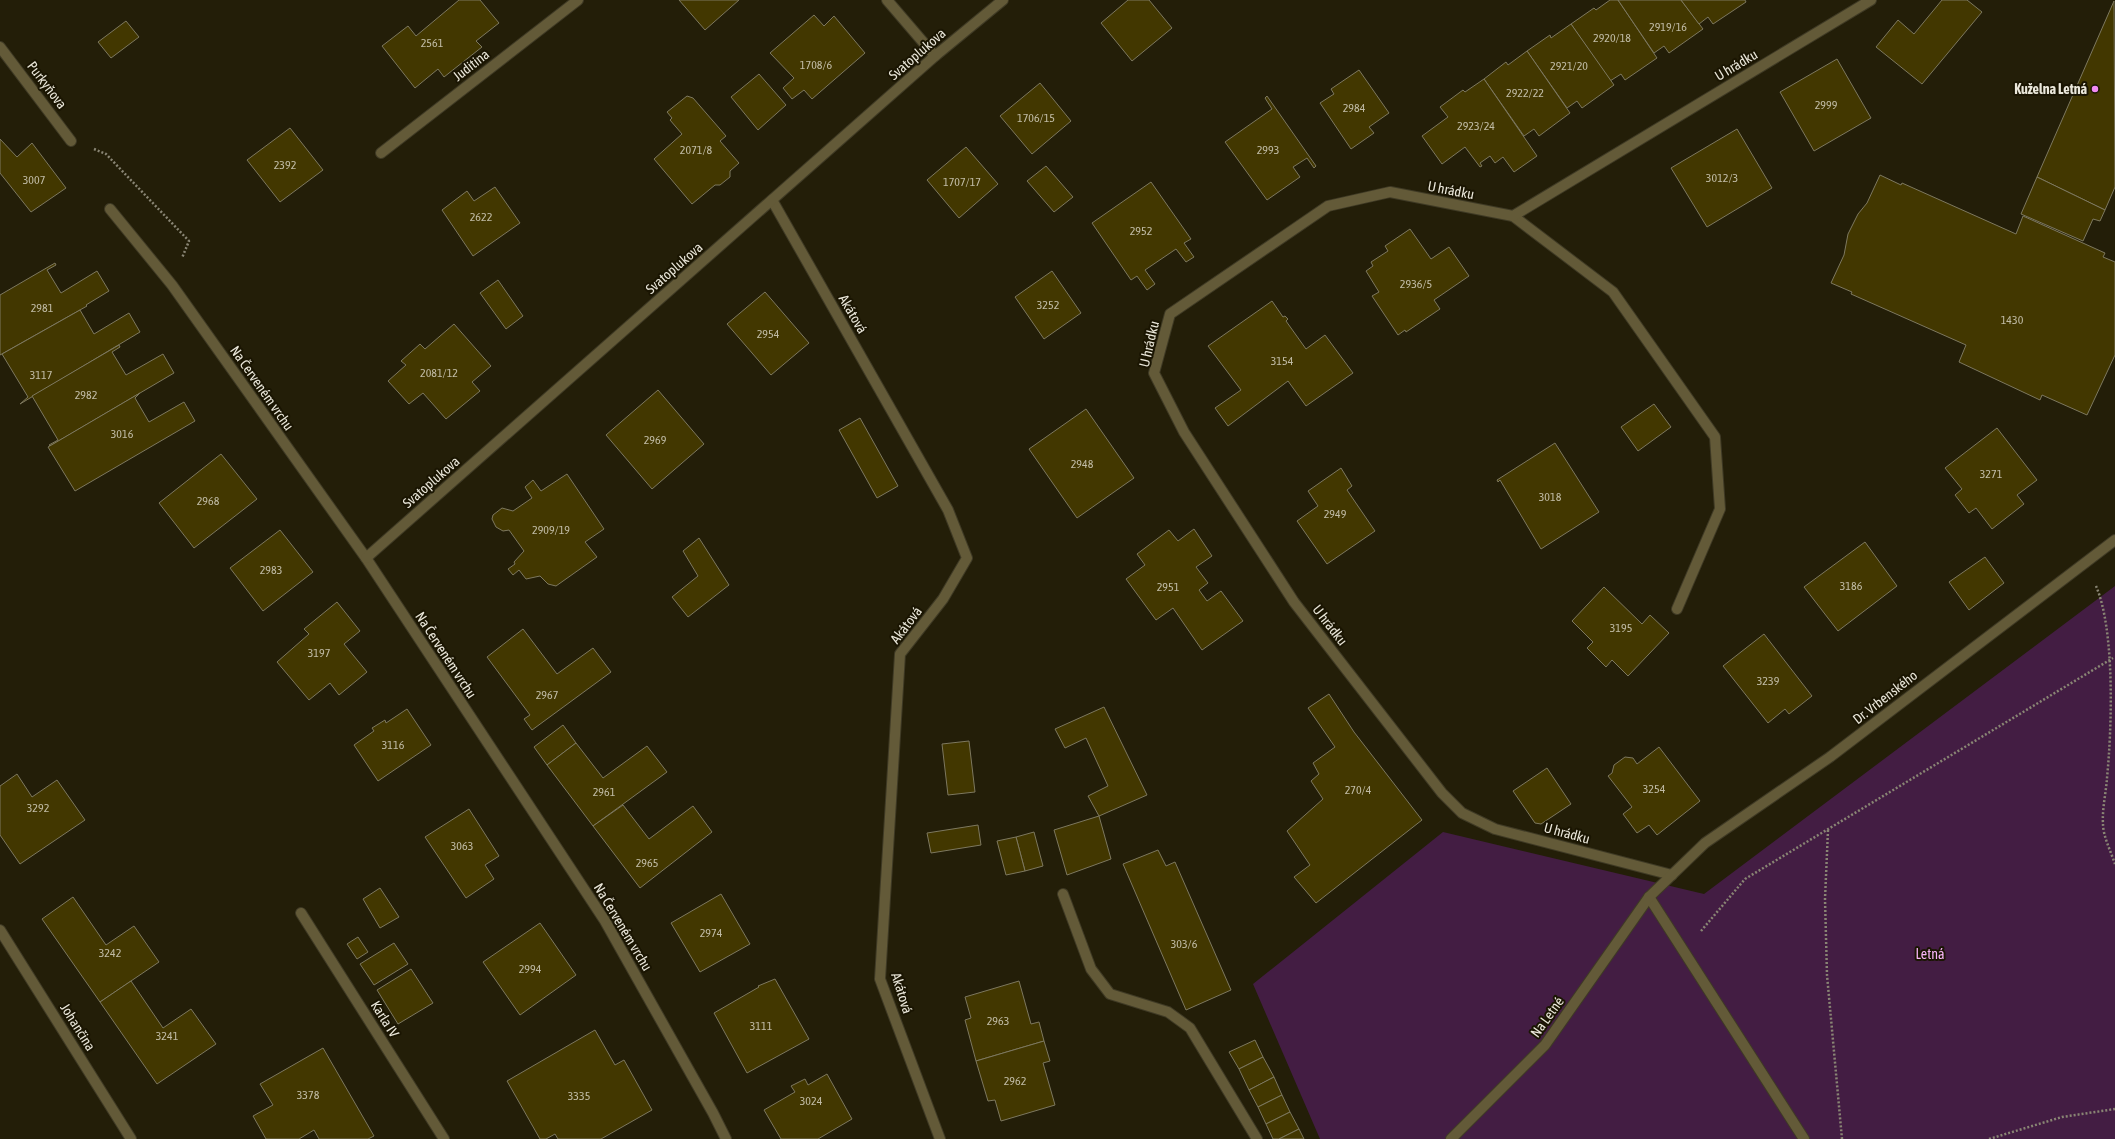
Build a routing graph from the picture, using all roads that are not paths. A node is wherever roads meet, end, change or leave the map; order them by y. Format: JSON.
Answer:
{"nodes":[{"id":1,"x":578,"y":0,"type":"edge"},
{"id":2,"x":887,"y":0,"type":"edge"},
{"id":3,"x":1002,"y":0,"type":"edge"},
{"id":4,"x":1871,"y":0,"type":"edge"},
{"id":5,"x":0,"y":46,"type":"edge"},
{"id":6,"x":935,"y":56,"type":"junction"},
{"id":7,"x":71,"y":141,"type":"road end"},
{"id":8,"x":381,"y":153,"type":"dead end"},
{"id":9,"x":772,"y":200,"type":"junction"},
{"id":10,"x":110,"y":208,"type":"dead end"},
{"id":11,"x":1513,"y":216,"type":"junction"},
{"id":12,"x":2115,"y":540,"type":"edge"},
{"id":13,"x":366,"y":558,"type":"junction"},
{"id":14,"x":1677,"y":609,"type":"dead end"},
{"id":15,"x":1672,"y":875,"type":"junction"},
{"id":16,"x":1063,"y":894,"type":"dead end"},
{"id":17,"x":1649,"y":897,"type":"junction"},
{"id":18,"x":301,"y":913,"type":"dead end"},
{"id":19,"x":1,"y":934,"type":"edge"},
{"id":20,"x":131,"y":1139,"type":"edge"},
{"id":21,"x":444,"y":1139,"type":"edge"},
{"id":22,"x":726,"y":1139,"type":"edge"},
{"id":23,"x":940,"y":1139,"type":"edge"},
{"id":24,"x":1257,"y":1139,"type":"edge"},
{"id":25,"x":1451,"y":1139,"type":"edge"},
{"id":26,"x":1804,"y":1139,"type":"edge"}],
"edges":[{"from":1,"to":8,"type":"street","name":"Juditina"},
{"from":2,"to":6,"type":"street"},
{"from":3,"to":6,"type":"street","name":"Svatoplukova"},
{"from":4,"to":11,"type":"street","name":"U hrádku"},
{"from":5,"to":7,"type":"street","name":"Purkyňova"},
{"from":6,"to":9,"type":"street","name":"Svatoplukova"},
{"from":9,"to":13,"type":"street","name":"Svatoplukova"},
{"from":9,"to":23,"type":"street","name":"Akátová"},
{"from":10,"to":13,"type":"street","name":"Na Červeném vrchu"},
{"from":11,"to":14,"type":"street"},
{"from":11,"to":15,"type":"street","name":"U hrádku"},
{"from":12,"to":15,"type":"street","name":"Dr. Vrbenského"},
{"from":13,"to":22,"type":"street","name":"Na Červeném vrchu"},
{"from":15,"to":17,"type":"street","name":"Na Letné"},
{"from":16,"to":24,"type":"street"},
{"from":17,"to":25,"type":"street","name":"Na Letné"},
{"from":17,"to":26,"type":"street"},
{"from":18,"to":21,"type":"street","name":"Karla IV"},
{"from":19,"to":20,"type":"street","name":"Johančina"}]}
